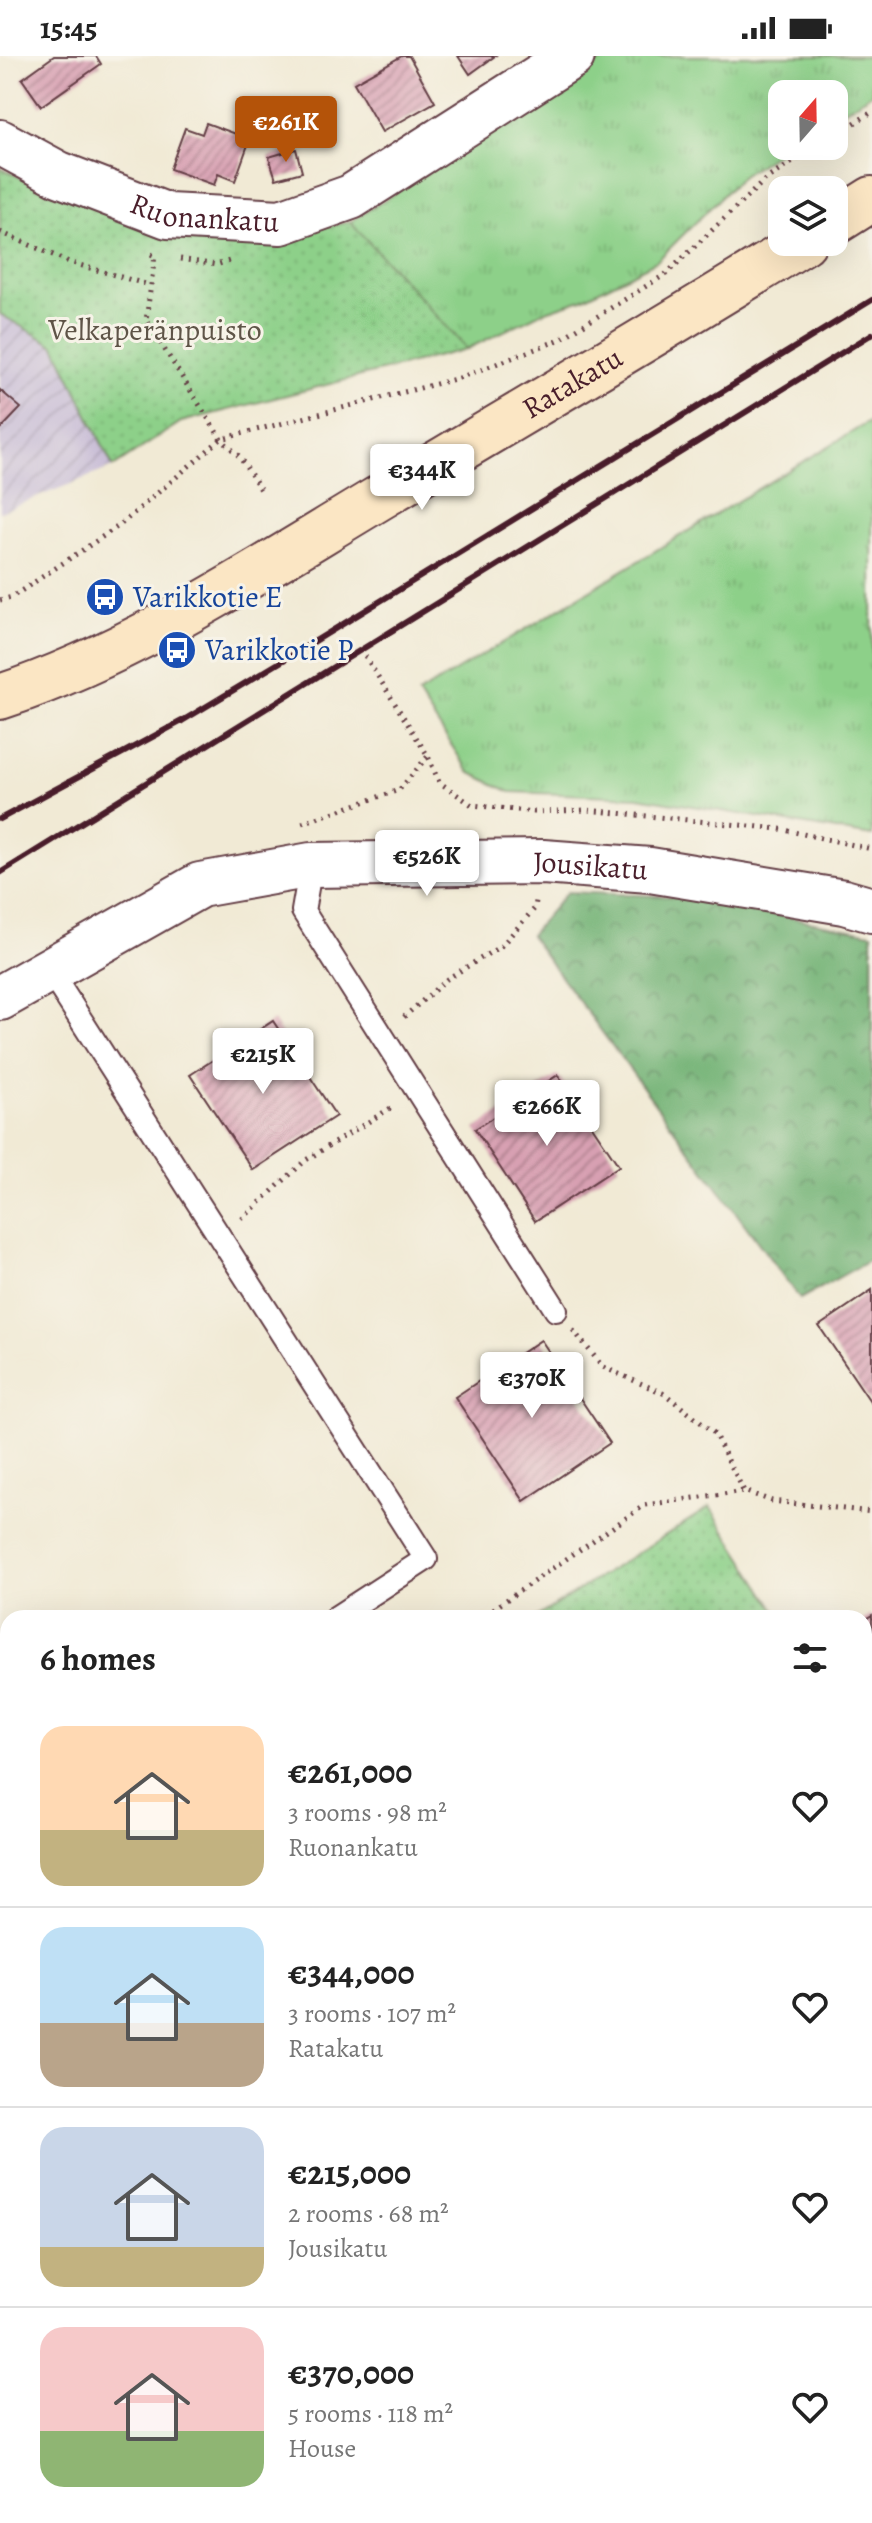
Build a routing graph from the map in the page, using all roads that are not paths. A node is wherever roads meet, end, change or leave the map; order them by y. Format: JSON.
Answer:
{"nodes":[{"id":1,"x":572,"y":56,"type":"edge"},
{"id":2,"x":0,"y":142,"type":"edge"},
{"id":3,"x":872,"y":199,"type":"edge"},
{"id":4,"x":848,"y":214,"type":"edge"},
{"id":5,"x":782,"y":256,"type":"edge"},
{"id":6,"x":0,"y":697,"type":"edge"},
{"id":7,"x":311,"y":865,"type":"junction"},
{"id":8,"x":872,"y":910,"type":"edge"},
{"id":9,"x":49,"y":970,"type":"junction"},
{"id":10,"x":0,"y":998,"type":"edge"},
{"id":11,"x":556,"y":1310,"type":"road end"},
{"id":12,"x":347,"y":1610,"type":"edge"}],
"edges":[{"from":1,"to":2,"type":"street","name":"Ruonankatu"},
{"from":3,"to":4,"type":"main road"},
{"from":5,"to":6,"type":"main road","name":"Ratakatu"},
{"from":7,"to":8,"type":"street","name":"Jousikatu"},
{"from":7,"to":9,"type":"street","name":"Jousikatu"},
{"from":7,"to":11,"type":"lane"},
{"from":9,"to":10,"type":"street","name":"Jousikatu"},
{"from":9,"to":12,"type":"lane"}]}
